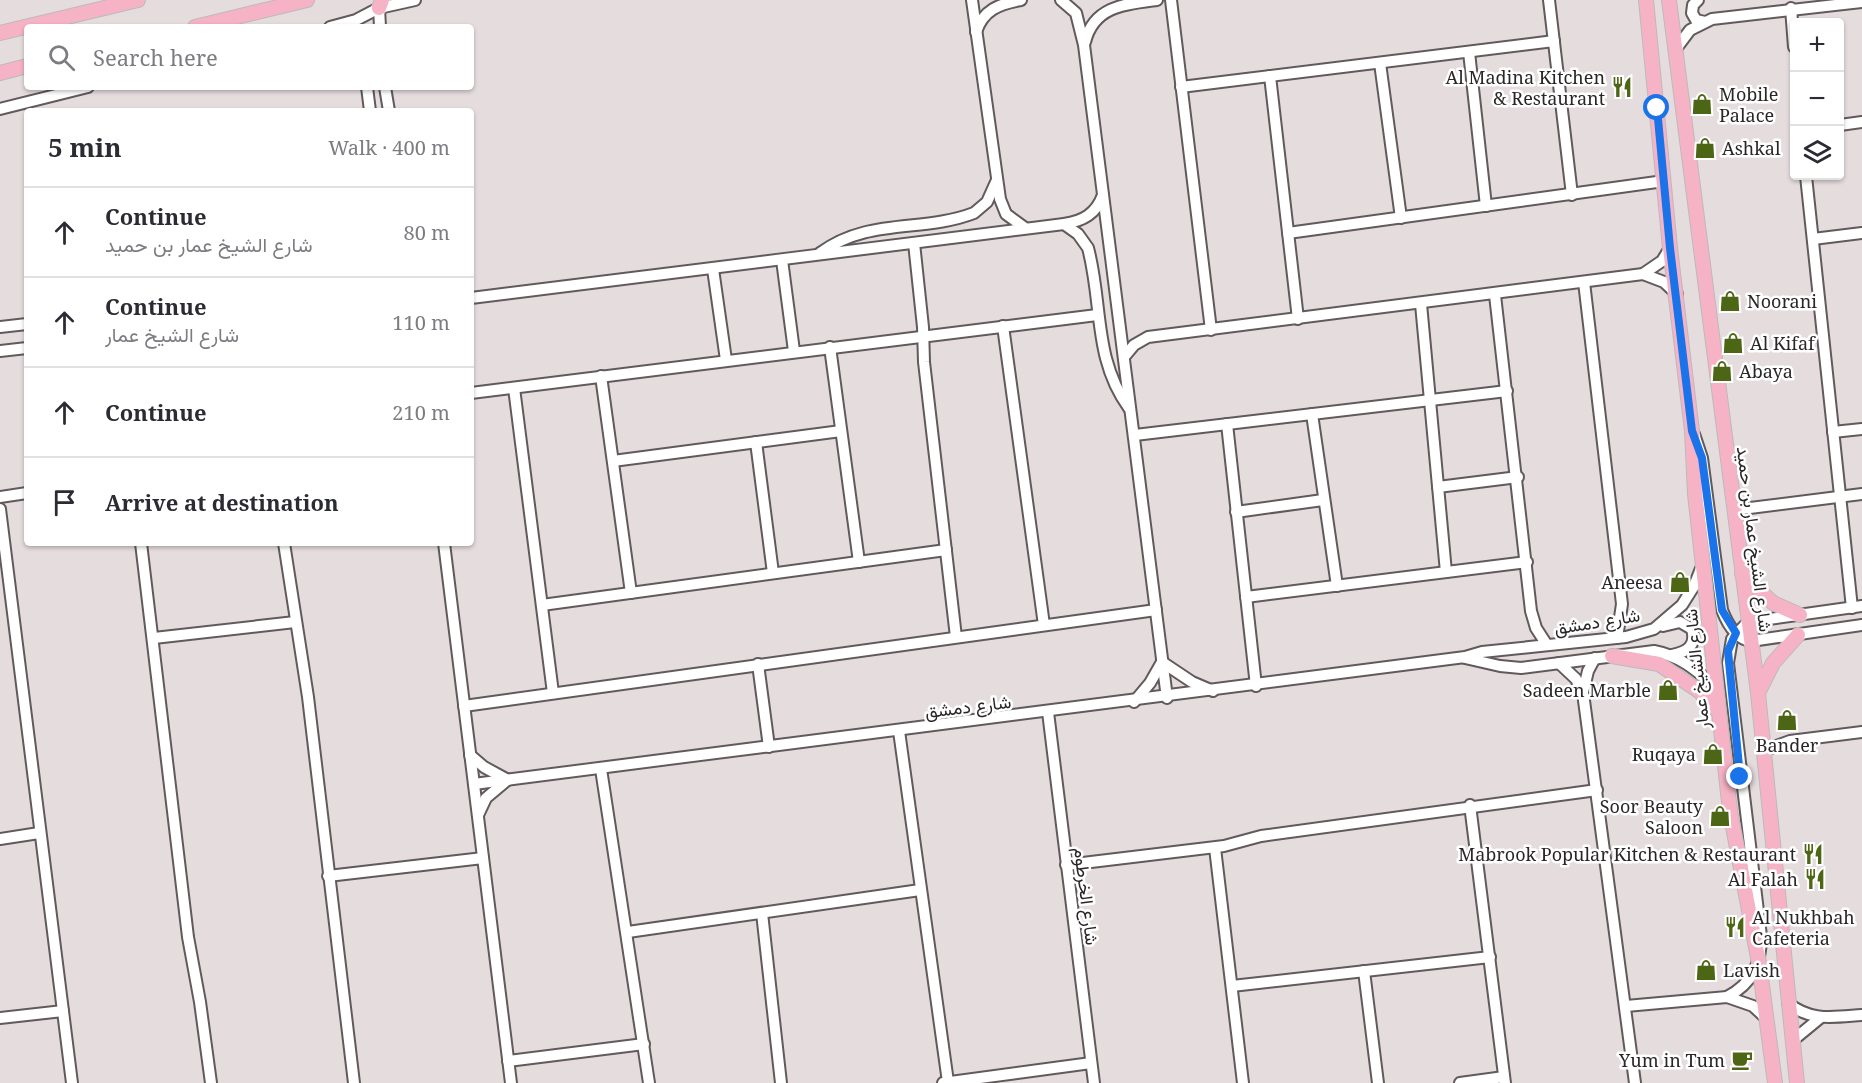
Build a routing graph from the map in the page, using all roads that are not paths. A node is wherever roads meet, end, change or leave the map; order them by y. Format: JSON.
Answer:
{"nodes":[{"id":1,"x":138,"y":0,"type":"edge"},
{"id":2,"x":307,"y":0,"type":"edge"},
{"id":3,"x":415,"y":0,"type":"edge"},
{"id":4,"x":972,"y":0,"type":"edge"},
{"id":5,"x":1021,"y":0,"type":"edge"},
{"id":6,"x":1061,"y":0,"type":"edge"},
{"id":7,"x":1157,"y":0,"type":"edge"},
{"id":8,"x":1171,"y":0,"type":"edge"},
{"id":9,"x":1549,"y":0,"type":"edge"},
{"id":10,"x":1646,"y":0,"type":"edge"},
{"id":11,"x":1669,"y":0,"type":"edge"},
{"id":12,"x":1698,"y":0,"type":"edge"},
{"id":13,"x":1862,"y":2,"type":"edge"},
{"id":14,"x":380,"y":4,"type":"edge"},
{"id":15,"x":1791,"y":8,"type":"junction"},
{"id":16,"x":1792,"y":18,"type":"edge"},
{"id":17,"x":1705,"y":22,"type":"junction"},
{"id":18,"x":38,"y":24,"type":"edge"},
{"id":19,"x":207,"y":24,"type":"edge"},
{"id":20,"x":342,"y":24,"type":"edge"},
{"id":21,"x":380,"y":24,"type":"edge"},
{"id":22,"x":24,"y":27,"type":"edge"},
{"id":23,"x":0,"y":33,"type":"edge"},
{"id":24,"x":976,"y":33,"type":"junction"},
{"id":25,"x":1554,"y":41,"type":"junction"},
{"id":26,"x":1084,"y":45,"type":"junction"},
{"id":27,"x":1675,"y":50,"type":"junction"},
{"id":28,"x":1469,"y":52,"type":"junction"},
{"id":29,"x":1380,"y":63,"type":"junction"},
{"id":30,"x":24,"y":67,"type":"edge"},
{"id":31,"x":0,"y":73,"type":"edge"},
{"id":32,"x":1270,"y":76,"type":"junction"},
{"id":33,"x":1181,"y":87,"type":"junction"},
{"id":34,"x":75,"y":90,"type":"edge"},
{"id":35,"x":367,"y":90,"type":"edge"},
{"id":36,"x":386,"y":90,"type":"edge"},
{"id":37,"x":0,"y":108,"type":"edge"},
{"id":38,"x":370,"y":108,"type":"edge"},
{"id":39,"x":388,"y":108,"type":"edge"},
{"id":40,"x":1862,"y":122,"type":"edge"},
{"id":41,"x":1844,"y":124,"type":"edge"},
{"id":42,"x":997,"y":178,"type":"junction"},
{"id":43,"x":1806,"y":180,"type":"edge"},
{"id":44,"x":1664,"y":182,"type":"junction"},
{"id":45,"x":1103,"y":195,"type":"junction"},
{"id":46,"x":1572,"y":195,"type":"junction"},
{"id":47,"x":1486,"y":206,"type":"junction"},
{"id":48,"x":1401,"y":218,"type":"junction"},
{"id":49,"x":1064,"y":224,"type":"junction"},
{"id":50,"x":1025,"y":228,"type":"junction"},
{"id":51,"x":1288,"y":233,"type":"junction"},
{"id":52,"x":1862,"y":233,"type":"edge"},
{"id":53,"x":1813,"y":239,"type":"junction"},
{"id":54,"x":914,"y":243,"type":"junction"},
{"id":55,"x":1670,"y":248,"type":"junction"},
{"id":56,"x":820,"y":253,"type":"junction"},
{"id":57,"x":782,"y":260,"type":"junction"},
{"id":58,"x":713,"y":269,"type":"junction"},
{"id":59,"x":1643,"y":274,"type":"junction"},
{"id":60,"x":1584,"y":282,"type":"junction"},
{"id":61,"x":1677,"y":294,"type":"junction"},
{"id":62,"x":1496,"y":295,"type":"junction"},
{"id":63,"x":474,"y":298,"type":"edge"},
{"id":64,"x":1421,"y":304,"type":"junction"},
{"id":65,"x":1097,"y":315,"type":"junction"},
{"id":66,"x":1298,"y":319,"type":"junction"},
{"id":67,"x":24,"y":324,"type":"edge"},
{"id":68,"x":1120,"y":325,"type":"junction"},
{"id":69,"x":1003,"y":326,"type":"junction"},
{"id":70,"x":0,"y":327,"type":"edge"},
{"id":71,"x":1211,"y":330,"type":"junction"},
{"id":72,"x":924,"y":335,"type":"junction"},
{"id":73,"x":1148,"y":337,"type":"junction"},
{"id":74,"x":830,"y":347,"type":"junction"},
{"id":75,"x":24,"y":348,"type":"edge"},
{"id":76,"x":0,"y":351,"type":"edge"},
{"id":77,"x":794,"y":351,"type":"junction"},
{"id":78,"x":1124,"y":357,"type":"junction"},
{"id":79,"x":726,"y":360,"type":"junction"},
{"id":80,"x":602,"y":376,"type":"junction"},
{"id":81,"x":514,"y":388,"type":"junction"},
{"id":82,"x":1507,"y":391,"type":"junction"},
{"id":83,"x":474,"y":393,"type":"edge"},
{"id":84,"x":1431,"y":400,"type":"junction"},
{"id":85,"x":1131,"y":411,"type":"junction"},
{"id":86,"x":1312,"y":414,"type":"junction"},
{"id":87,"x":1227,"y":424,"type":"junction"},
{"id":88,"x":1862,"y":429,"type":"edge"},
{"id":89,"x":841,"y":431,"type":"junction"},
{"id":90,"x":1692,"y":431,"type":"junction"},
{"id":91,"x":1833,"y":432,"type":"junction"},
{"id":92,"x":1135,"y":435,"type":"junction"},
{"id":93,"x":756,"y":442,"type":"junction"},
{"id":94,"x":613,"y":461,"type":"junction"},
{"id":95,"x":1518,"y":477,"type":"junction"},
{"id":96,"x":1438,"y":486,"type":"junction"},
{"id":97,"x":24,"y":494,"type":"edge"},
{"id":98,"x":1862,"y":494,"type":"edge"},
{"id":99,"x":1839,"y":496,"type":"junction"},
{"id":100,"x":0,"y":497,"type":"edge"},
{"id":101,"x":1323,"y":500,"type":"junction"},
{"id":102,"x":0,"y":509,"type":"edge"},
{"id":103,"x":1734,"y":510,"type":"junction"},
{"id":104,"x":1236,"y":512,"type":"junction"},
{"id":105,"x":141,"y":546,"type":"edge"},
{"id":106,"x":284,"y":546,"type":"edge"},
{"id":107,"x":444,"y":546,"type":"edge"},
{"id":108,"x":946,"y":550,"type":"junction"},
{"id":109,"x":859,"y":562,"type":"junction"},
{"id":110,"x":1527,"y":562,"type":"junction"},
{"id":111,"x":1702,"y":566,"type":"junction"},
{"id":112,"x":1446,"y":572,"type":"junction"},
{"id":113,"x":773,"y":573,"type":"junction"},
{"id":114,"x":1742,"y":574,"type":"junction"},
{"id":115,"x":1337,"y":586,"type":"junction"},
{"id":116,"x":631,"y":593,"type":"junction"},
{"id":117,"x":1246,"y":597,"type":"junction"},
{"id":118,"x":542,"y":605,"type":"junction"},
{"id":119,"x":1857,"y":607,"type":"edge"},
{"id":120,"x":1156,"y":610,"type":"junction"},
{"id":121,"x":1800,"y":615,"type":"junction"},
{"id":122,"x":295,"y":622,"type":"junction"},
{"id":123,"x":1748,"y":622,"type":"junction"},
{"id":124,"x":1044,"y":625,"type":"junction"},
{"id":125,"x":1862,"y":625,"type":"edge"},
{"id":126,"x":1654,"y":628,"type":"junction"},
{"id":127,"x":1736,"y":633,"type":"junction"},
{"id":128,"x":1798,"y":635,"type":"junction"},
{"id":129,"x":956,"y":637,"type":"junction"},
{"id":130,"x":154,"y":638,"type":"junction"},
{"id":131,"x":1617,"y":638,"type":"junction"},
{"id":132,"x":1750,"y":641,"type":"junction"},
{"id":133,"x":1547,"y":645,"type":"junction"},
{"id":134,"x":1672,"y":655,"type":"junction"},
{"id":135,"x":1612,"y":656,"type":"junction"},
{"id":136,"x":1465,"y":657,"type":"junction"},
{"id":137,"x":1595,"y":658,"type":"junction"},
{"id":138,"x":1162,"y":662,"type":"junction"},
{"id":139,"x":1559,"y":663,"type":"junction"},
{"id":140,"x":758,"y":664,"type":"junction"},
{"id":141,"x":1256,"y":686,"type":"junction"},
{"id":142,"x":1717,"y":688,"type":"junction"},
{"id":143,"x":1215,"y":691,"type":"junction"},
{"id":144,"x":553,"y":693,"type":"junction"},
{"id":145,"x":1583,"y":693,"type":"junction"},
{"id":146,"x":1758,"y":693,"type":"junction"},
{"id":147,"x":1167,"y":698,"type":"junction"},
{"id":148,"x":1134,"y":702,"type":"junction"},
{"id":149,"x":464,"y":706,"type":"junction"},
{"id":150,"x":1047,"y":712,"type":"junction"},
{"id":151,"x":1719,"y":713,"type":"junction"},
{"id":152,"x":899,"y":731,"type":"junction"},
{"id":153,"x":1862,"y":732,"type":"edge"},
{"id":154,"x":769,"y":747,"type":"junction"},
{"id":155,"x":1764,"y":751,"type":"junction"},
{"id":156,"x":470,"y":754,"type":"junction"},
{"id":157,"x":601,"y":769,"type":"junction"},
{"id":158,"x":508,"y":780,"type":"junction"},
{"id":159,"x":474,"y":784,"type":"junction"},
{"id":160,"x":1597,"y":790,"type":"junction"},
{"id":161,"x":1470,"y":806,"type":"junction"},
{"id":162,"x":478,"y":815,"type":"junction"},
{"id":163,"x":39,"y":833,"type":"junction"},
{"id":164,"x":0,"y":838,"type":"edge"},
{"id":165,"x":1215,"y":848,"type":"junction"},
{"id":166,"x":483,"y":858,"type":"junction"},
{"id":167,"x":1066,"y":865,"type":"junction"},
{"id":168,"x":328,"y":876,"type":"junction"},
{"id":169,"x":920,"y":890,"type":"junction"},
{"id":170,"x":762,"y":913,"type":"junction"},
{"id":171,"x":628,"y":932,"type":"junction"},
{"id":172,"x":1490,"y":957,"type":"junction"},
{"id":173,"x":1759,"y":963,"type":"junction"},
{"id":174,"x":1364,"y":971,"type":"junction"},
{"id":175,"x":1232,"y":986,"type":"junction"},
{"id":176,"x":1727,"y":997,"type":"junction"},
{"id":177,"x":1788,"y":1003,"type":"junction"},
{"id":178,"x":1626,"y":1006,"type":"junction"},
{"id":179,"x":63,"y":1011,"type":"junction"},
{"id":180,"x":1862,"y":1015,"type":"edge"},
{"id":181,"x":0,"y":1018,"type":"edge"},
{"id":182,"x":1766,"y":1018,"type":"junction"},
{"id":183,"x":1820,"y":1018,"type":"junction"},
{"id":184,"x":1792,"y":1041,"type":"junction"},
{"id":185,"x":644,"y":1044,"type":"junction"},
{"id":186,"x":508,"y":1061,"type":"junction"},
{"id":187,"x":1091,"y":1063,"type":"junction"},
{"id":188,"x":1505,"y":1080,"type":"edge"},
{"id":189,"x":948,"y":1082,"type":"edge"},
{"id":190,"x":72,"y":1083,"type":"edge"},
{"id":191,"x":211,"y":1083,"type":"edge"},
{"id":192,"x":354,"y":1083,"type":"edge"},
{"id":193,"x":511,"y":1083,"type":"edge"},
{"id":194,"x":649,"y":1083,"type":"edge"},
{"id":195,"x":782,"y":1083,"type":"edge"},
{"id":196,"x":943,"y":1083,"type":"edge"},
{"id":197,"x":1094,"y":1083,"type":"edge"},
{"id":198,"x":1244,"y":1083,"type":"edge"},
{"id":199,"x":1378,"y":1083,"type":"edge"},
{"id":200,"x":1460,"y":1083,"type":"edge"},
{"id":201,"x":1635,"y":1083,"type":"edge"},
{"id":202,"x":1775,"y":1083,"type":"edge"},
{"id":203,"x":1797,"y":1083,"type":"edge"}],
"edges":[{"from":1,"to":18,"type":"main road"},
{"from":2,"to":19,"type":"main road"},
{"from":3,"to":14,"type":"street"},
{"from":4,"to":24,"type":"street"},
{"from":5,"to":24,"type":"street"},
{"from":6,"to":26,"type":"street"},
{"from":7,"to":26,"type":"street"},
{"from":8,"to":33,"type":"street"},
{"from":9,"to":25,"type":"street"},
{"from":10,"to":44,"type":"main road"},
{"from":11,"to":27,"type":"main road","name":"شارع الشيخ عمار بن حميد"},
{"from":12,"to":17,"type":"street"},
{"from":13,"to":15,"type":"street"},
{"from":14,"to":20,"type":"street"},
{"from":14,"to":21,"type":"street"},
{"from":15,"to":16,"type":"street"},
{"from":15,"to":17,"type":"street"},
{"from":17,"to":27,"type":"street"},
{"from":22,"to":23,"type":"main road"},
{"from":24,"to":42,"type":"street"},
{"from":25,"to":28,"type":"street"},
{"from":25,"to":46,"type":"street"},
{"from":26,"to":45,"type":"street"},
{"from":27,"to":103,"type":"main road","name":"شارع الشيخ عمار بن حميد"},
{"from":28,"to":29,"type":"street"},
{"from":28,"to":47,"type":"street"},
{"from":29,"to":32,"type":"street"},
{"from":29,"to":48,"type":"street"},
{"from":30,"to":31,"type":"main road"},
{"from":32,"to":33,"type":"street"},
{"from":32,"to":51,"type":"street"},
{"from":33,"to":71,"type":"street"},
{"from":34,"to":37,"type":"street"},
{"from":35,"to":38,"type":"street"},
{"from":36,"to":39,"type":"street"},
{"from":40,"to":41,"type":"street"},
{"from":42,"to":50,"type":"street"},
{"from":42,"to":56,"type":"street"},
{"from":43,"to":53,"type":"street"},
{"from":44,"to":46,"type":"street"},
{"from":44,"to":55,"type":"main road"},
{"from":45,"to":49,"type":"street"},
{"from":45,"to":68,"type":"street"},
{"from":46,"to":47,"type":"street"},
{"from":47,"to":48,"type":"street"},
{"from":48,"to":51,"type":"street"},
{"from":49,"to":50,"type":"street"},
{"from":49,"to":65,"type":"street"},
{"from":50,"to":54,"type":"street"},
{"from":51,"to":66,"type":"street"},
{"from":52,"to":53,"type":"street"},
{"from":53,"to":91,"type":"street"},
{"from":54,"to":56,"type":"street"},
{"from":54,"to":72,"type":"street"},
{"from":55,"to":59,"type":"street"},
{"from":55,"to":61,"type":"main road","name":"شارع الشيخ عمار"},
{"from":56,"to":57,"type":"street"},
{"from":57,"to":58,"type":"street"},
{"from":57,"to":77,"type":"street"},
{"from":58,"to":63,"type":"street"},
{"from":58,"to":79,"type":"street"},
{"from":59,"to":60,"type":"street"},
{"from":59,"to":61,"type":"street"},
{"from":60,"to":62,"type":"street"},
{"from":60,"to":131,"type":"street"},
{"from":61,"to":90,"type":"main road","name":"شارع الشيخ عمار"},
{"from":62,"to":64,"type":"street"},
{"from":62,"to":82,"type":"street"},
{"from":64,"to":66,"type":"street"},
{"from":64,"to":84,"type":"street"},
{"from":65,"to":69,"type":"street"},
{"from":65,"to":85,"type":"street"},
{"from":66,"to":71,"type":"street"},
{"from":67,"to":70,"type":"street"},
{"from":68,"to":73,"type":"street"},
{"from":68,"to":78,"type":"street"},
{"from":69,"to":72,"type":"street"},
{"from":69,"to":124,"type":"street"},
{"from":71,"to":73,"type":"street"},
{"from":72,"to":74,"type":"street"},
{"from":72,"to":108,"type":"street"},
{"from":73,"to":78,"type":"street"},
{"from":74,"to":77,"type":"street"},
{"from":74,"to":89,"type":"street"},
{"from":75,"to":76,"type":"street"},
{"from":77,"to":79,"type":"street"},
{"from":78,"to":85,"type":"street"},
{"from":79,"to":80,"type":"street"},
{"from":80,"to":81,"type":"street"},
{"from":80,"to":94,"type":"street"},
{"from":81,"to":83,"type":"street"},
{"from":81,"to":118,"type":"street"},
{"from":82,"to":84,"type":"street"},
{"from":82,"to":95,"type":"street"},
{"from":84,"to":86,"type":"street"},
{"from":84,"to":96,"type":"street"},
{"from":85,"to":92,"type":"street"},
{"from":86,"to":87,"type":"street"},
{"from":86,"to":101,"type":"street"},
{"from":87,"to":92,"type":"street"},
{"from":87,"to":104,"type":"street"},
{"from":88,"to":91,"type":"street"},
{"from":89,"to":93,"type":"street"},
{"from":89,"to":109,"type":"street"},
{"from":90,"to":111,"type":"main road","name":"شارع الشيخ عمار"},
{"from":90,"to":127,"type":"street"},
{"from":91,"to":99,"type":"street"},
{"from":92,"to":120,"type":"street"},
{"from":93,"to":94,"type":"street"},
{"from":93,"to":113,"type":"street"},
{"from":94,"to":116,"type":"street"},
{"from":95,"to":96,"type":"street"},
{"from":95,"to":110,"type":"street"},
{"from":96,"to":112,"type":"street"},
{"from":97,"to":100,"type":"street"},
{"from":98,"to":99,"type":"street"},
{"from":99,"to":103,"type":"street"},
{"from":99,"to":119,"type":"street"},
{"from":101,"to":104,"type":"street"},
{"from":101,"to":115,"type":"street"},
{"from":102,"to":163,"type":"street"},
{"from":103,"to":114,"type":"main road","name":"شارع الشيخ عمار بن حميد"},
{"from":104,"to":117,"type":"street"},
{"from":105,"to":130,"type":"street"},
{"from":106,"to":122,"type":"street"},
{"from":107,"to":149,"type":"street"},
{"from":108,"to":109,"type":"street"},
{"from":108,"to":129,"type":"street"},
{"from":109,"to":113,"type":"street"},
{"from":110,"to":112,"type":"street"},
{"from":110,"to":133,"type":"street"},
{"from":111,"to":126,"type":"street","name":"شارع دمشق"},
{"from":111,"to":142,"type":"main road","name":"شارع الشيخ عمار"},
{"from":112,"to":115,"type":"street"},
{"from":113,"to":116,"type":"street"},
{"from":114,"to":121,"type":"main road"},
{"from":114,"to":123,"type":"main road","name":"شارع الشيخ عمار بن حميد"},
{"from":115,"to":117,"type":"street"},
{"from":116,"to":118,"type":"street"},
{"from":117,"to":141,"type":"street"},
{"from":118,"to":144,"type":"street"},
{"from":119,"to":121,"type":"street"},
{"from":120,"to":124,"type":"street"},
{"from":120,"to":138,"type":"street"},
{"from":121,"to":123,"type":"street"},
{"from":122,"to":130,"type":"street"},
{"from":122,"to":168,"type":"street"},
{"from":123,"to":127,"type":"street"},
{"from":123,"to":132,"type":"main road","name":"شارع الشيخ عمار بن حميد"},
{"from":124,"to":129,"type":"street"},
{"from":125,"to":128,"type":"street"},
{"from":126,"to":131,"type":"street","name":"شارع دمشق"},
{"from":126,"to":134,"type":"street"},
{"from":127,"to":132,"type":"street"},
{"from":127,"to":173,"type":"street"},
{"from":128,"to":132,"type":"street"},
{"from":128,"to":146,"type":"main road"},
{"from":129,"to":140,"type":"street"},
{"from":130,"to":191,"type":"street"},
{"from":131,"to":133,"type":"street","name":"شارع دمشق"},
{"from":132,"to":146,"type":"main road","name":"شارع الشيخ عمار بن حميد"},
{"from":133,"to":136,"type":"street","name":"شارع دمشق"},
{"from":134,"to":135,"type":"street","name":"شارع دمشق"},
{"from":134,"to":142,"type":"street","name":"شارع دمشق"},
{"from":135,"to":137,"type":"street","name":"شارع دمشق"},
{"from":135,"to":151,"type":"main road"},
{"from":136,"to":139,"type":"street","name":"شارع دمشق"},
{"from":136,"to":141,"type":"street","name":"شارع دمشق"},
{"from":137,"to":139,"type":"street","name":"شارع دمشق"},
{"from":137,"to":145,"type":"street"},
{"from":138,"to":143,"type":"street"},
{"from":138,"to":147,"type":"street"},
{"from":138,"to":148,"type":"street"},
{"from":139,"to":145,"type":"street"},
{"from":140,"to":144,"type":"street"},
{"from":140,"to":154,"type":"street"},
{"from":141,"to":143,"type":"street","name":"شارع دمشق"},
{"from":142,"to":151,"type":"main road","name":"شارع الشيخ عمار"},
{"from":143,"to":147,"type":"street","name":"شارع دمشق"},
{"from":144,"to":149,"type":"street"},
{"from":145,"to":160,"type":"street"},
{"from":146,"to":155,"type":"main road","name":"شارع الشيخ عمار بن حميد"},
{"from":147,"to":148,"type":"street","name":"شارع دمشق"},
{"from":148,"to":150,"type":"street","name":"شارع دمشق"},
{"from":149,"to":156,"type":"street"},
{"from":150,"to":152,"type":"street","name":"شارع دمشق"},
{"from":150,"to":167,"type":"street","name":"شارع الخرطوم"},
{"from":151,"to":173,"type":"main road","name":"شارع الشيخ عمار"},
{"from":152,"to":154,"type":"street","name":"شارع دمشق"},
{"from":152,"to":169,"type":"street"},
{"from":153,"to":155,"type":"street"},
{"from":154,"to":157,"type":"street","name":"شارع دمشق"},
{"from":155,"to":177,"type":"main road","name":"شارع الشيخ عمار بن حميد"},
{"from":156,"to":158,"type":"street"},
{"from":156,"to":159,"type":"street"},
{"from":157,"to":158,"type":"street","name":"شارع دمشق"},
{"from":157,"to":171,"type":"street"},
{"from":158,"to":159,"type":"street","name":"شارع دمشق"},
{"from":158,"to":162,"type":"street"},
{"from":159,"to":162,"type":"street"},
{"from":160,"to":161,"type":"street"},
{"from":160,"to":178,"type":"street"},
{"from":161,"to":165,"type":"street"},
{"from":161,"to":172,"type":"street"},
{"from":162,"to":166,"type":"street"},
{"from":163,"to":164,"type":"street"},
{"from":163,"to":179,"type":"street"},
{"from":165,"to":167,"type":"street"},
{"from":165,"to":175,"type":"street"},
{"from":166,"to":168,"type":"street"},
{"from":166,"to":186,"type":"street"},
{"from":167,"to":187,"type":"street","name":"شارع الخرطوم"},
{"from":168,"to":192,"type":"street"},
{"from":169,"to":170,"type":"street"},
{"from":169,"to":189,"type":"street"},
{"from":170,"to":171,"type":"street"},
{"from":170,"to":195,"type":"street"},
{"from":171,"to":185,"type":"street"},
{"from":172,"to":174,"type":"street"},
{"from":172,"to":188,"type":"street"},
{"from":173,"to":176,"type":"street"},
{"from":173,"to":182,"type":"main road","name":"شارع الشيخ عمار"},
{"from":174,"to":175,"type":"street"},
{"from":174,"to":199,"type":"street"},
{"from":175,"to":198,"type":"street"},
{"from":176,"to":178,"type":"street"},
{"from":176,"to":182,"type":"street"},
{"from":177,"to":183,"type":"street"},
{"from":177,"to":184,"type":"main road","name":"شارع الشيخ عمار بن حميد"},
{"from":178,"to":201,"type":"street"},
{"from":179,"to":181,"type":"street"},
{"from":179,"to":190,"type":"street"},
{"from":180,"to":183,"type":"street"},
{"from":182,"to":202,"type":"main road","name":"شارع الشيخ عمار"},
{"from":183,"to":184,"type":"street"},
{"from":184,"to":203,"type":"main road","name":"شارع الشيخ عمار بن حميد"},
{"from":185,"to":186,"type":"street"},
{"from":185,"to":194,"type":"street"},
{"from":186,"to":193,"type":"street"},
{"from":187,"to":189,"type":"street"},
{"from":187,"to":197,"type":"street","name":"شارع الخرطوم"},
{"from":188,"to":200,"type":"street"},
{"from":189,"to":196,"type":"street"}]}
